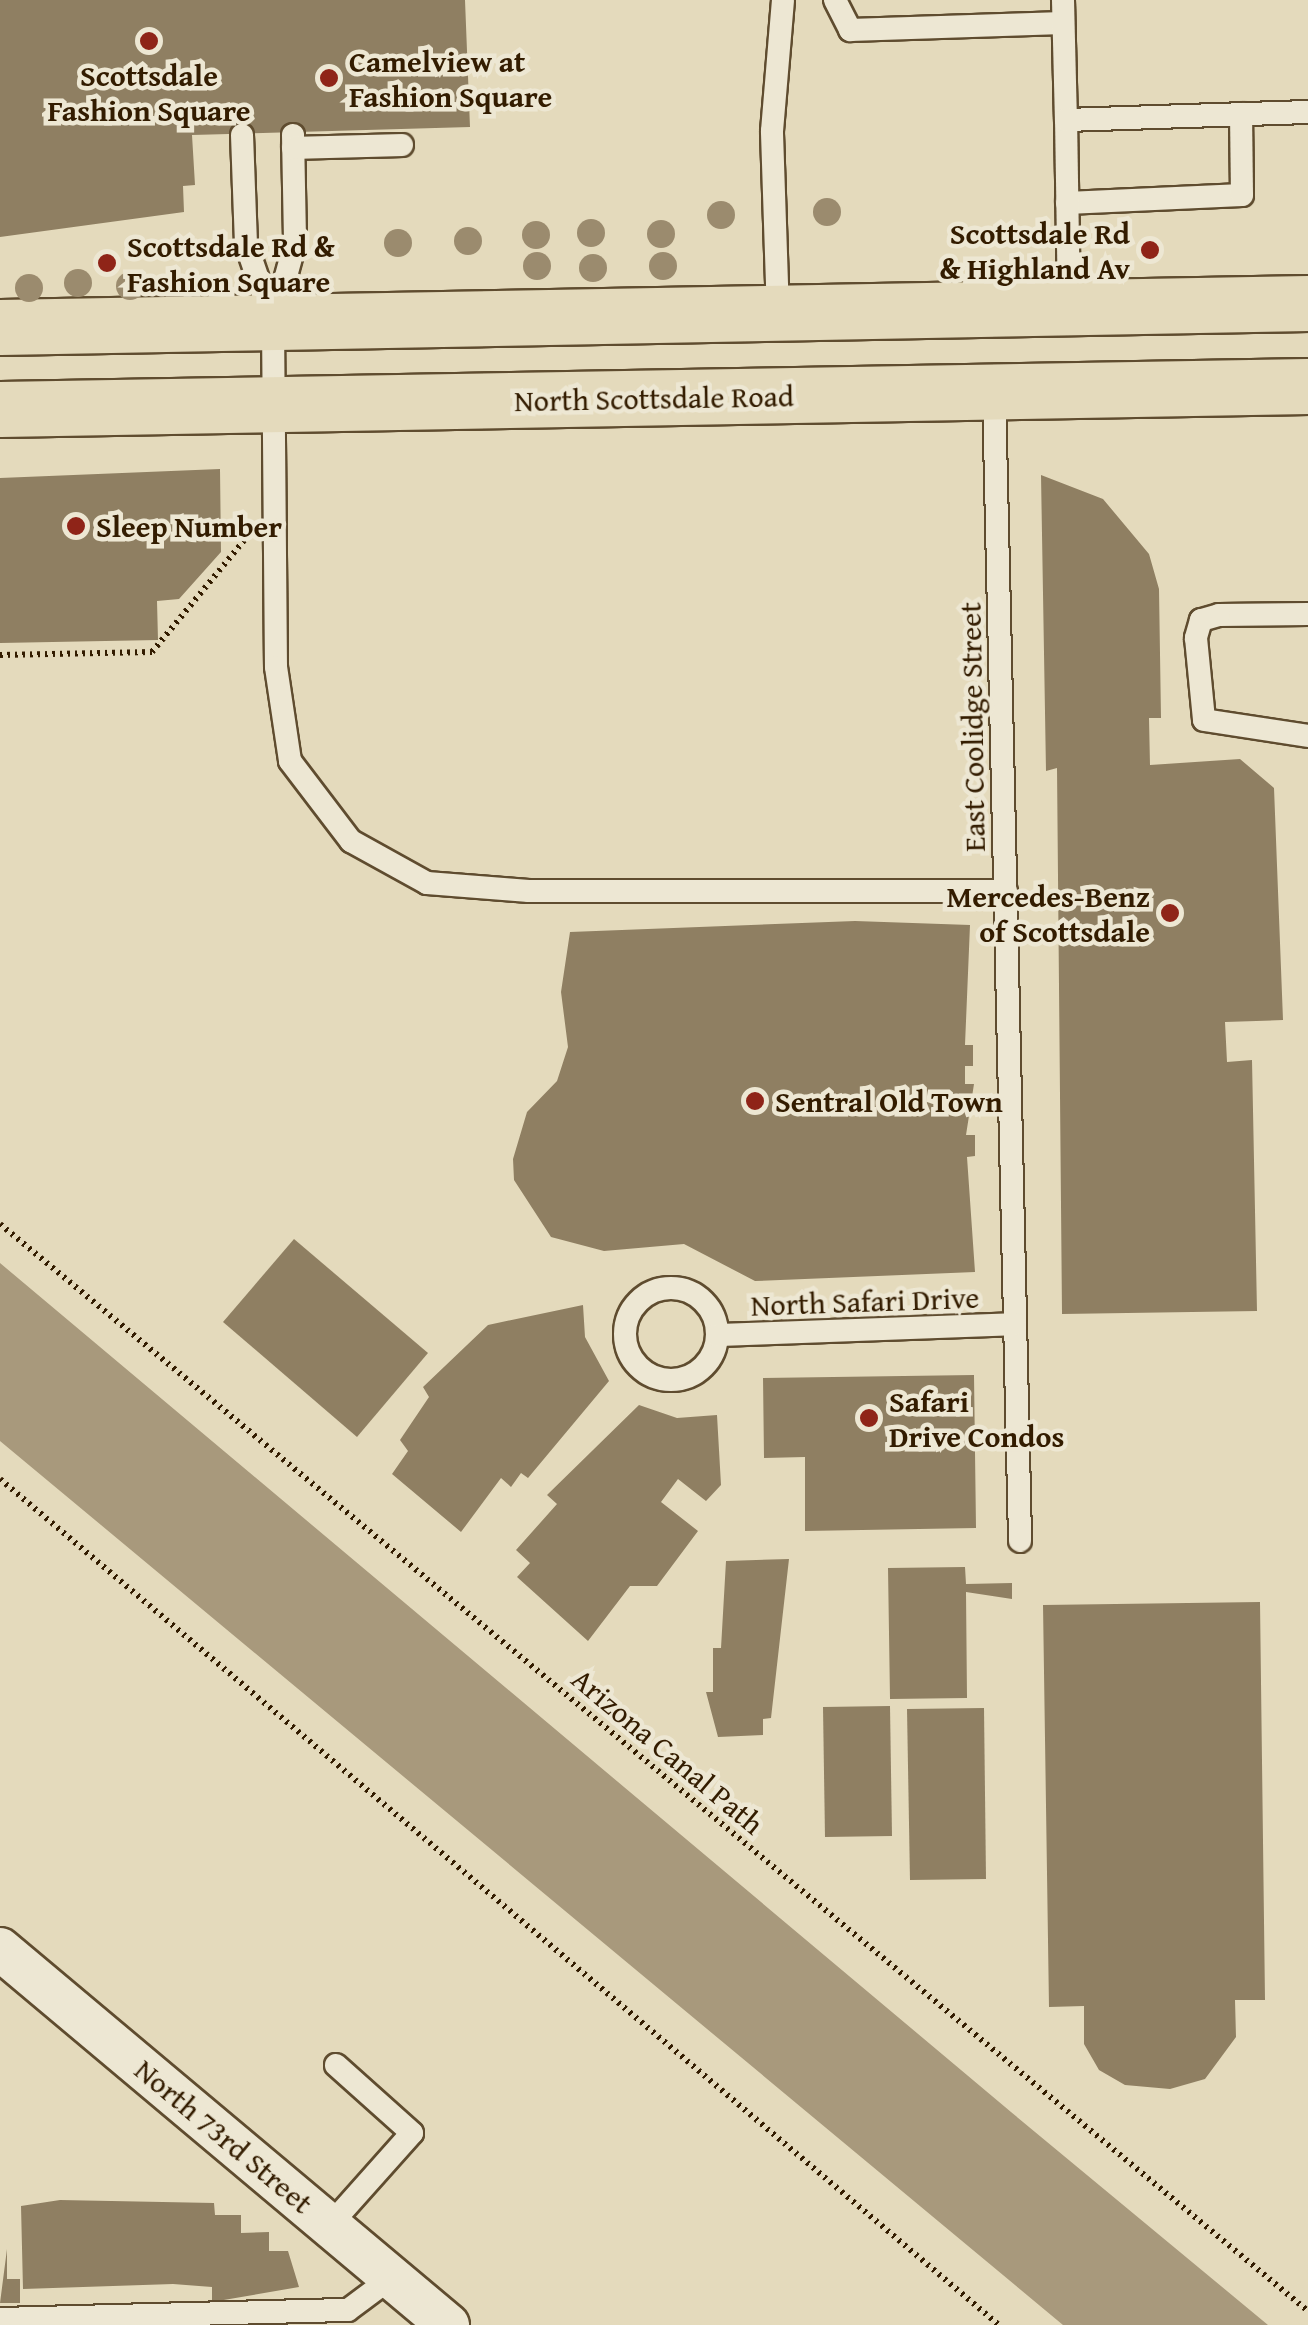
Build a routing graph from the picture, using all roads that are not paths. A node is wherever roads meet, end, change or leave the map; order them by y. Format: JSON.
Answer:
{"nodes":[{"id":1,"x":783,"y":0,"type":"edge"},
{"id":2,"x":835,"y":0,"type":"edge"},
{"id":3,"x":1063,"y":11,"type":"edge"},
{"id":4,"x":1308,"y":112,"type":"edge"},
{"id":5,"x":1241,"y":114,"type":"junction"},
{"id":6,"x":1066,"y":120,"type":"junction"},
{"id":7,"x":242,"y":134,"type":"dead end"},
{"id":8,"x":402,"y":145,"type":"dead end"},
{"id":9,"x":1067,"y":203,"type":"junction"},
{"id":10,"x":1308,"y":303,"type":"edge"},
{"id":11,"x":1069,"y":308,"type":"junction"},
{"id":12,"x":778,"y":314,"type":"junction"},
{"id":13,"x":273,"y":324,"type":"junction"},
{"id":14,"x":0,"y":327,"type":"edge"},
{"id":15,"x":1308,"y":386,"type":"edge"},
{"id":16,"x":994,"y":392,"type":"junction"},
{"id":17,"x":274,"y":406,"type":"junction"},
{"id":18,"x":0,"y":409,"type":"edge"},
{"id":19,"x":1308,"y":614,"type":"edge"},
{"id":20,"x":1308,"y":736,"type":"edge"},
{"id":21,"x":1006,"y":891,"type":"junction"},
{"id":22,"x":1015,"y":1324,"type":"junction"},
{"id":23,"x":717,"y":1335,"type":"junction"},
{"id":24,"x":1020,"y":1540,"type":"dead end"},
{"id":25,"x":0,"y":1949,"type":"edge"},
{"id":26,"x":336,"y":2064,"type":"dead end"},
{"id":27,"x":330,"y":2225,"type":"junction"},
{"id":28,"x":392,"y":2278,"type":"junction"},
{"id":29,"x":0,"y":2319,"type":"edge"},
{"id":30,"x":448,"y":2325,"type":"edge"}],
"edges":[{"from":1,"to":12,"type":"lane"},
{"from":2,"to":3,"type":"lane"},
{"from":3,"to":6,"type":"lane"},
{"from":4,"to":5,"type":"lane"},
{"from":5,"to":6,"type":"lane"},
{"from":5,"to":9,"type":"lane"},
{"from":6,"to":9,"type":"lane"},
{"from":7,"to":13,"type":"lane"},
{"from":8,"to":13,"type":"lane"},
{"from":9,"to":11,"type":"lane"},
{"from":10,"to":11,"type":"main road"},
{"from":11,"to":12,"type":"main road"},
{"from":12,"to":13,"type":"main road"},
{"from":13,"to":14,"type":"main road"},
{"from":13,"to":17,"type":"lane"},
{"from":15,"to":16,"type":"main road","name":"North Scottsdale Road"},
{"from":16,"to":17,"type":"main road","name":"North Scottsdale Road"},
{"from":16,"to":21,"type":"lane","name":"East Coolidge Street"},
{"from":17,"to":18,"type":"main road","name":"North Scottsdale Road"},
{"from":17,"to":21,"type":"lane"},
{"from":19,"to":20,"type":"lane"},
{"from":21,"to":22,"type":"lane","name":"East Coolidge Street"},
{"from":22,"to":23,"type":"lane","name":"North Safari Drive"},
{"from":22,"to":24,"type":"lane","name":"East Coolidge Street"},
{"from":23,"to":23,"type":"lane","name":"North Safari Drive"},
{"from":25,"to":27,"type":"street","name":"North 73rd Street"},
{"from":26,"to":27,"type":"lane"},
{"from":27,"to":28,"type":"street","name":"North 73rd Street"},
{"from":28,"to":29,"type":"lane"},
{"from":28,"to":30,"type":"street","name":"North 73rd Street"}]}
